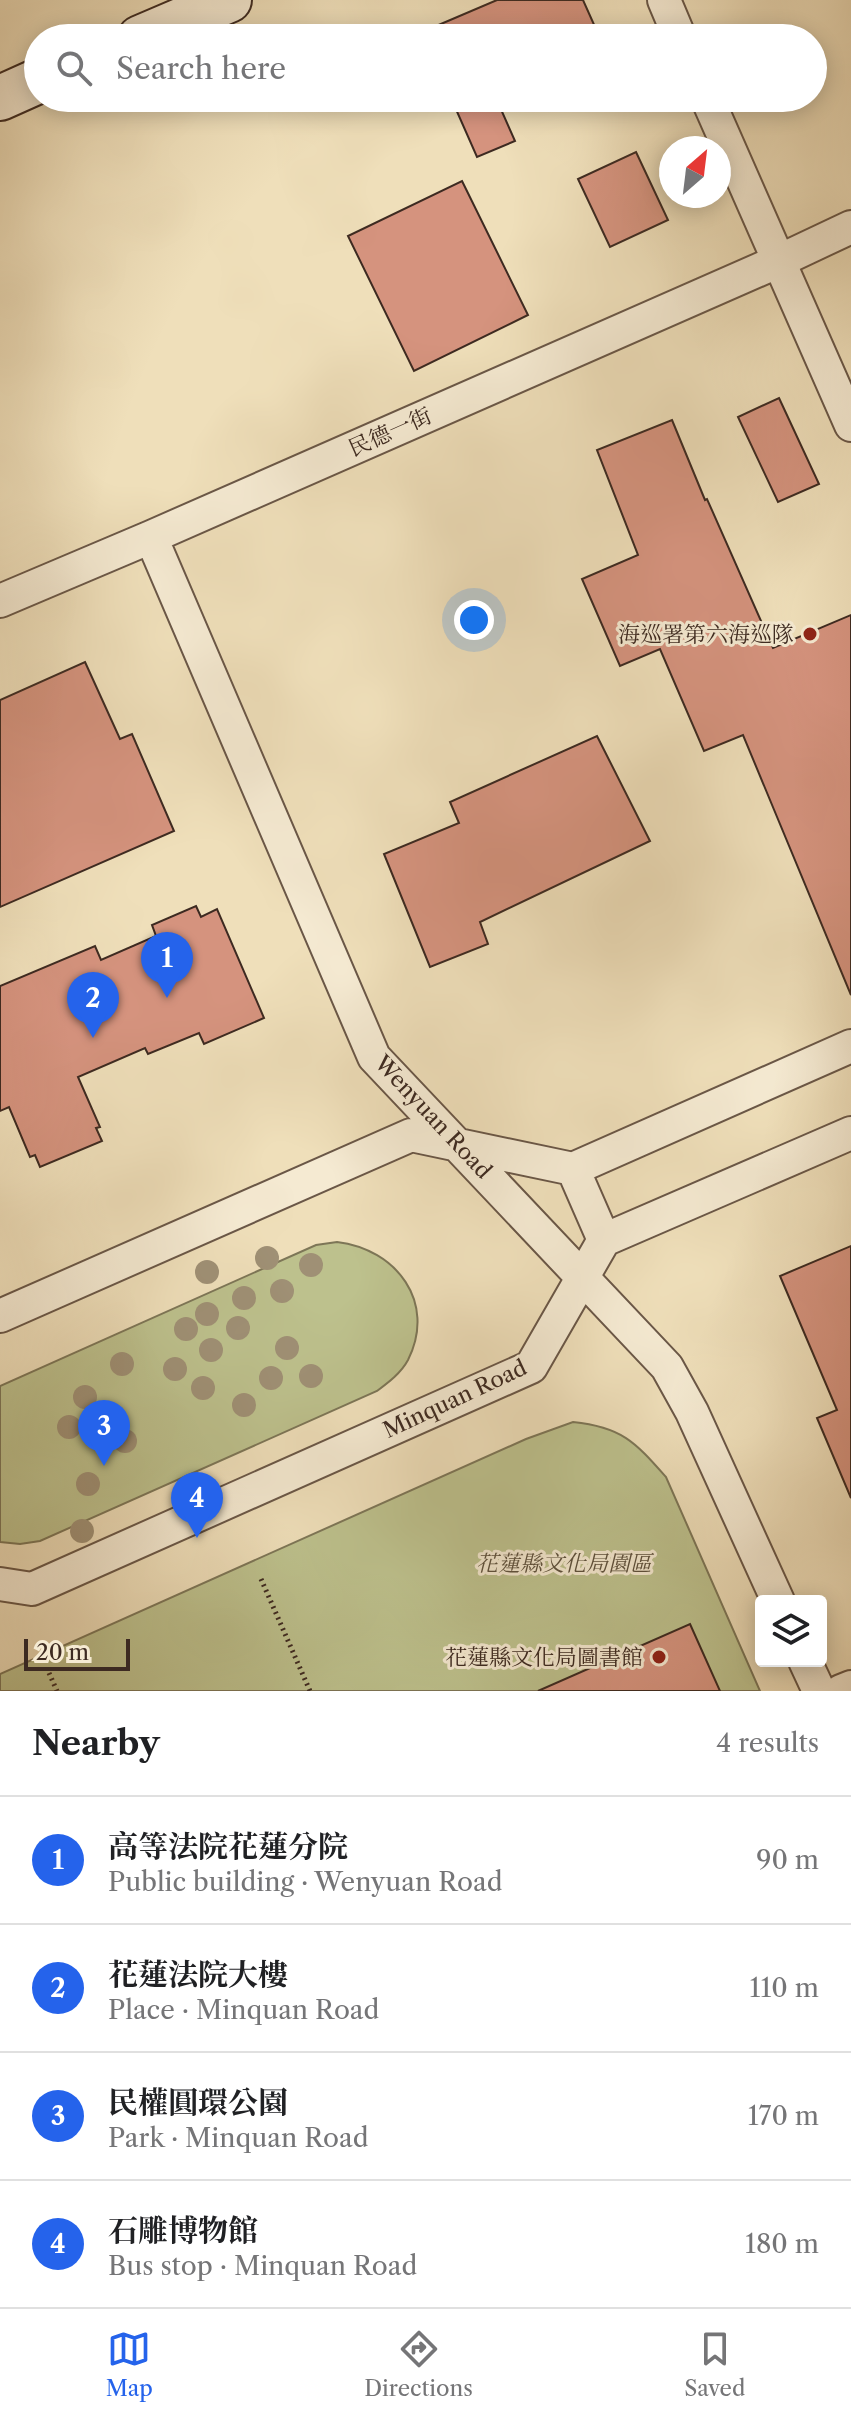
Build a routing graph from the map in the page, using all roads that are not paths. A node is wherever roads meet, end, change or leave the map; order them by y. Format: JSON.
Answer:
{"nodes":[{"id":1,"x":229,"y":0,"type":"edge"},
{"id":2,"x":664,"y":0,"type":"edge"},
{"id":3,"x":173,"y":24,"type":"edge"},
{"id":4,"x":674,"y":24,"type":"edge"},
{"id":5,"x":24,"y":87,"type":"edge"},
{"id":6,"x":0,"y":98,"type":"edge"},
{"id":7,"x":713,"y":112,"type":"edge"},
{"id":8,"x":851,"y":227,"type":"edge"},
{"id":9,"x":779,"y":261,"type":"junction"},
{"id":10,"x":851,"y":425,"type":"edge"},
{"id":11,"x":151,"y":537,"type":"junction"},
{"id":12,"x":0,"y":601,"type":"edge"},
{"id":13,"x":851,"y":1046,"type":"edge"},
{"id":14,"x":851,"y":1133,"type":"edge"},
{"id":15,"x":457,"y":1145,"type":"junction"},
{"id":16,"x":573,"y":1169,"type":"junction"},
{"id":17,"x":604,"y":1240,"type":"junction"},
{"id":18,"x":583,"y":1278,"type":"junction"},
{"id":19,"x":0,"y":1316,"type":"edge"},
{"id":20,"x":0,"y":1584,"type":"edge"},
{"id":21,"x":775,"y":1595,"type":"edge"},
{"id":22,"x":808,"y":1667,"type":"edge"},
{"id":23,"x":851,"y":1687,"type":"edge"},
{"id":24,"x":819,"y":1691,"type":"edge"},
{"id":25,"x":841,"y":1691,"type":"edge"}],
"edges":[{"from":1,"to":3,"type":"street"},
{"from":2,"to":4,"type":"street"},
{"from":5,"to":6,"type":"street"},
{"from":7,"to":9,"type":"street"},
{"from":8,"to":9,"type":"street","name":"民德一街"},
{"from":9,"to":10,"type":"street"},
{"from":9,"to":11,"type":"street","name":"民德一街"},
{"from":11,"to":12,"type":"street","name":"民德一街"},
{"from":11,"to":15,"type":"street","name":"Wenyuan Road"},
{"from":13,"to":16,"type":"street"},
{"from":14,"to":17,"type":"street"},
{"from":15,"to":16,"type":"street"},
{"from":15,"to":18,"type":"street","name":"Wenyuan Road"},
{"from":15,"to":19,"type":"street"},
{"from":16,"to":17,"type":"street"},
{"from":17,"to":18,"type":"street","name":"Minquan Road"},
{"from":18,"to":20,"type":"street","name":"Minquan Road"},
{"from":18,"to":21,"type":"street","name":"Wenyuan Road"},
{"from":22,"to":24,"type":"street"},
{"from":23,"to":25,"type":"street"}]}
